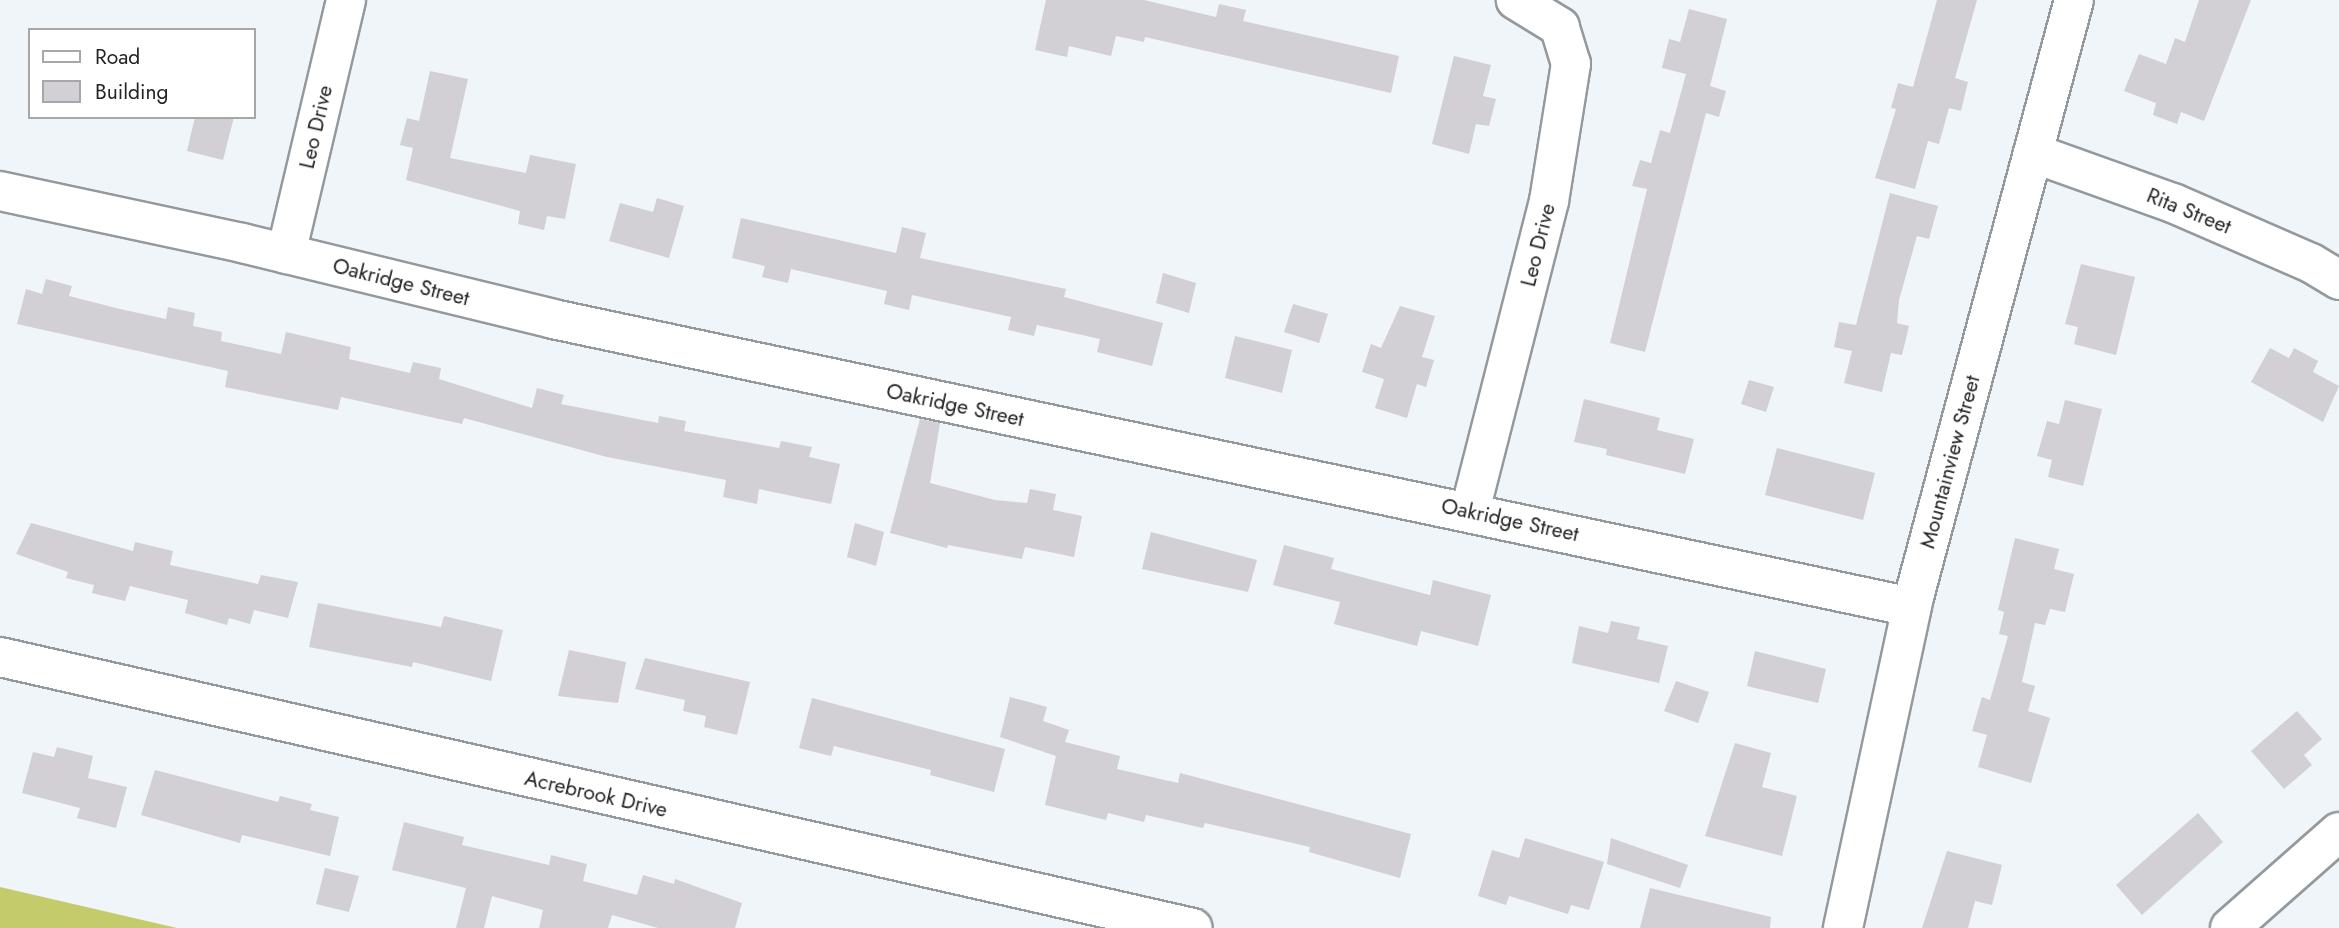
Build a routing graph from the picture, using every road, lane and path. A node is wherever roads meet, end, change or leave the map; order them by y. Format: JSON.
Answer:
{"nodes":[{"id":1,"x":346,"y":0,"type":"edge"},
{"id":2,"x":1516,"y":0,"type":"edge"},
{"id":3,"x":2074,"y":0,"type":"edge"},
{"id":4,"x":2033,"y":153,"type":"junction"},
{"id":5,"x":0,"y":191,"type":"edge"},
{"id":6,"x":286,"y":254,"type":"junction"},
{"id":7,"x":2339,"y":280,"type":"edge"},
{"id":8,"x":1470,"y":511,"type":"junction"},
{"id":9,"x":1912,"y":607,"type":"junction"},
{"id":10,"x":0,"y":657,"type":"edge"},
{"id":11,"x":2339,"y":832,"type":"edge"},
{"id":12,"x":1193,"y":928,"type":"edge"},
{"id":13,"x":1843,"y":928,"type":"edge"},
{"id":14,"x":2230,"y":928,"type":"edge"}],
"edges":[{"from":1,"to":6,"type":"street","name":"Leo Drive"},
{"from":2,"to":8,"type":"street","name":"Leo Drive"},
{"from":3,"to":4,"type":"street","name":"Mountainview Street"},
{"from":4,"to":7,"type":"street","name":"Rita Street"},
{"from":4,"to":9,"type":"street","name":"Mountainview Street"},
{"from":5,"to":6,"type":"street","name":"Oakridge Street"},
{"from":6,"to":8,"type":"street","name":"Oakridge Street"},
{"from":8,"to":9,"type":"street","name":"Oakridge Street"},
{"from":9,"to":13,"type":"street","name":"Mountainview Street"},
{"from":10,"to":12,"type":"street","name":"Acrebrook Drive"},
{"from":11,"to":14,"type":"street"}]}
